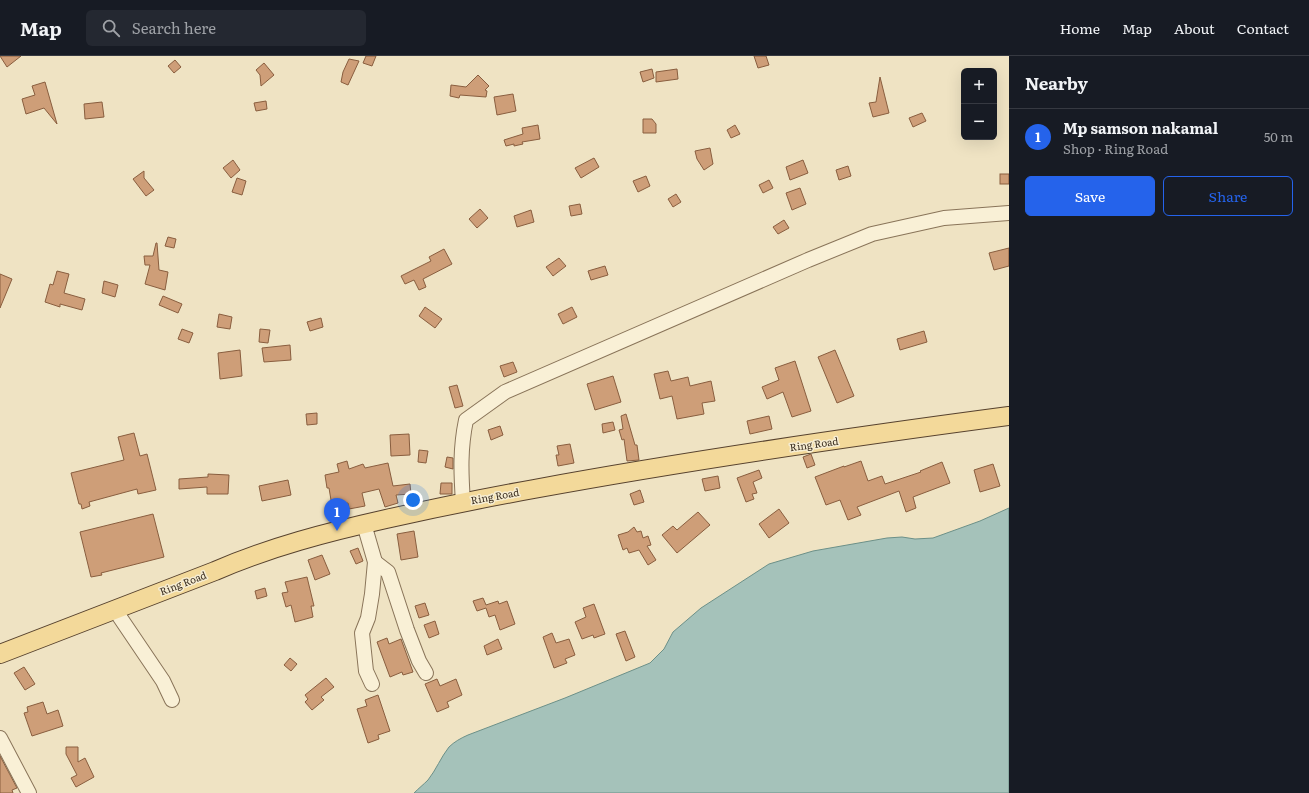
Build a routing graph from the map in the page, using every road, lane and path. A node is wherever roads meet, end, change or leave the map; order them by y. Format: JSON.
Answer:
{"nodes":[{"id":1,"x":1009,"y":213,"type":"edge"},
{"id":2,"x":1009,"y":416,"type":"edge"},
{"id":3,"x":463,"y":502,"type":"junction"},
{"id":4,"x":364,"y":524,"type":"junction"},
{"id":5,"x":375,"y":562,"type":"junction"},
{"id":6,"x":115,"y":610,"type":"junction"},
{"id":7,"x":0,"y":654,"type":"edge"},
{"id":8,"x":426,"y":673,"type":"dead end"},
{"id":9,"x":372,"y":684,"type":"dead end"},
{"id":10,"x":172,"y":700,"type":"dead end"},
{"id":11,"x":0,"y":738,"type":"edge"},
{"id":12,"x":29,"y":793,"type":"edge"}],
"edges":[{"from":1,"to":3,"type":"street"},
{"from":2,"to":3,"type":"main road","name":"Ring Road"},
{"from":3,"to":4,"type":"main road","name":"Ring Road"},
{"from":4,"to":5,"type":"street"},
{"from":4,"to":6,"type":"main road","name":"Ring Road"},
{"from":5,"to":8,"type":"street"},
{"from":5,"to":9,"type":"street"},
{"from":6,"to":7,"type":"main road","name":"Ring Road"},
{"from":6,"to":10,"type":"street"},
{"from":11,"to":12,"type":"street"}]}
